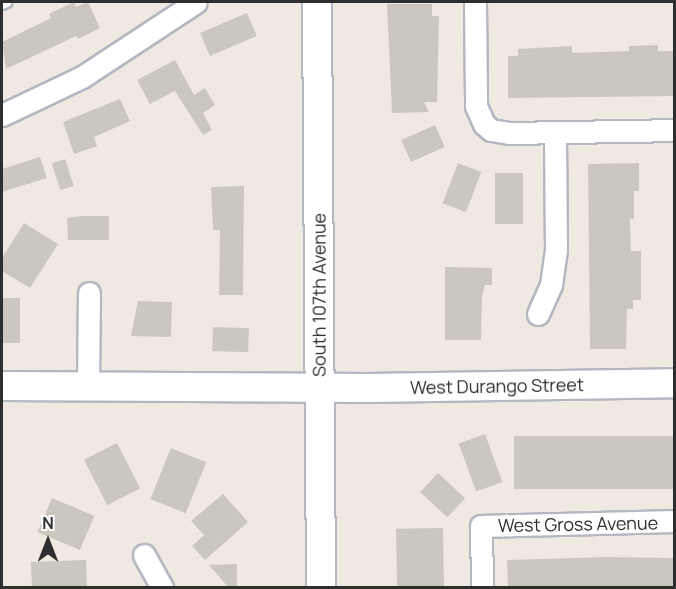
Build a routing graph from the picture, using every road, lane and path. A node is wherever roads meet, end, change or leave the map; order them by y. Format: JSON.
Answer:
{"nodes":[{"id":1,"x":7,"y":2,"type":"edge"},
{"id":2,"x":196,"y":2,"type":"edge"},
{"id":3,"x":317,"y":2,"type":"edge"},
{"id":4,"x":474,"y":2,"type":"edge"},
{"id":5,"x":2,"y":4,"type":"edge"},
{"id":6,"x":2,"y":115,"type":"edge"},
{"id":7,"x":675,"y":130,"type":"edge"},
{"id":8,"x":555,"y":132,"type":"junction"},
{"id":9,"x":89,"y":293,"type":"dead end"},
{"id":10,"x":538,"y":314,"type":"dead end"},
{"id":11,"x":675,"y":383,"type":"edge"},
{"id":12,"x":2,"y":386,"type":"edge"},
{"id":13,"x":88,"y":386,"type":"junction"},
{"id":14,"x":319,"y":388,"type":"junction"},
{"id":15,"x":675,"y":521,"type":"edge"},
{"id":16,"x":144,"y":555,"type":"dead end"},
{"id":17,"x":162,"y":588,"type":"edge"},
{"id":18,"x":321,"y":588,"type":"edge"},
{"id":19,"x":482,"y":588,"type":"edge"}],
"edges":[{"from":1,"to":5,"type":"lane"},
{"from":2,"to":6,"type":"street"},
{"from":3,"to":14,"type":"street","name":"South 107th Avenue"},
{"from":4,"to":8,"type":"street"},
{"from":7,"to":8,"type":"street"},
{"from":8,"to":10,"type":"street"},
{"from":9,"to":13,"type":"street"},
{"from":11,"to":14,"type":"street","name":"West Durango Street"},
{"from":12,"to":13,"type":"street"},
{"from":13,"to":14,"type":"street","name":"West Durango Street"},
{"from":14,"to":18,"type":"street","name":"South 107th Avenue"},
{"from":15,"to":19,"type":"street","name":"West Gross Avenue"},
{"from":16,"to":17,"type":"street"}]}
